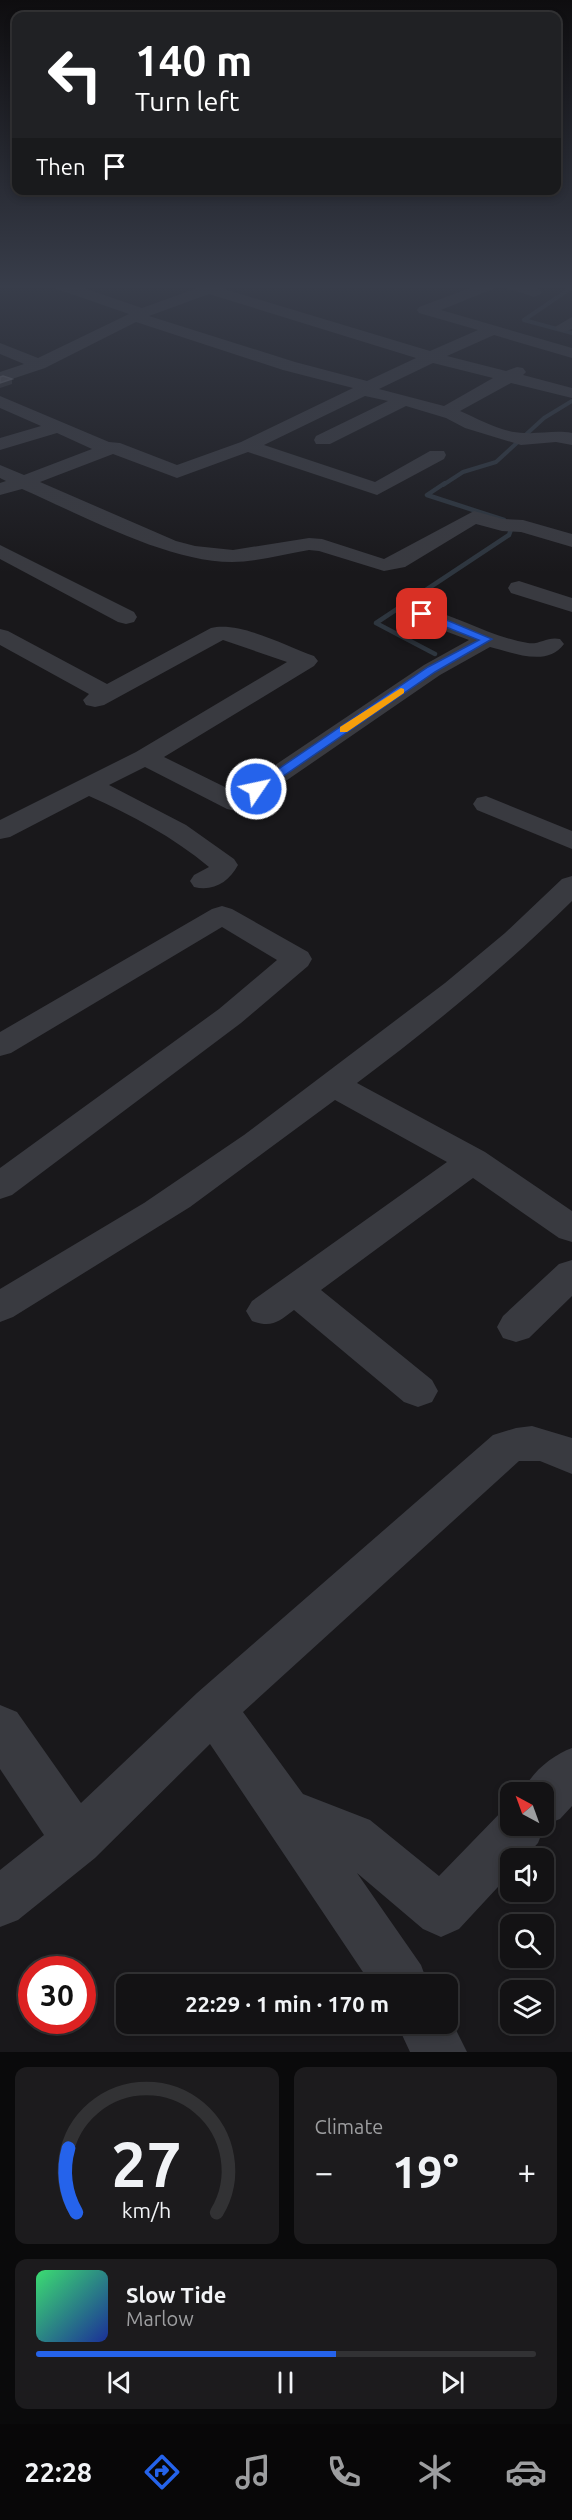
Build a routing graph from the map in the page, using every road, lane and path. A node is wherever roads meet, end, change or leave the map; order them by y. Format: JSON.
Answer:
{"nodes":[{"id":1,"x":338,"y":381,"type":"edge"},
{"id":2,"x":383,"y":381,"type":"edge"},
{"id":3,"x":502,"y":381,"type":"edge"},
{"id":4,"x":524,"y":381,"type":"edge"},
{"id":5,"x":366,"y":389,"type":"junction"},
{"id":6,"x":572,"y":393,"type":"edge"},
{"id":7,"x":0,"y":401,"type":"edge"},
{"id":8,"x":403,"y":401,"type":"junction"},
{"id":9,"x":444,"y":413,"type":"junction"},
{"id":10,"x":58,"y":427,"type":"junction"},
{"id":11,"x":572,"y":439,"type":"edge"},
{"id":12,"x":323,"y":440,"type":"dead end"},
{"id":13,"x":0,"y":444,"type":"edge"},
{"id":14,"x":248,"y":446,"type":"junction"},
{"id":15,"x":108,"y":449,"type":"junction"},
{"id":16,"x":437,"y":455,"type":"dead end"},
{"id":17,"x":0,"y":471,"type":"edge"},
{"id":18,"x":23,"y":482,"type":"junction"},
{"id":19,"x":0,"y":489,"type":"edge"},
{"id":20,"x":572,"y":541,"type":"edge"},
{"id":21,"x":0,"y":551,"type":"edge"},
{"id":22,"x":519,"y":588,"type":"dead end"},
{"id":23,"x":572,"y":605,"type":"edge"},
{"id":24,"x":422,"y":614,"type":"dead end"},
{"id":25,"x":126,"y":617,"type":"dead end"},
{"id":26,"x":572,"y":628,"type":"edge"},
{"id":27,"x":0,"y":636,"type":"edge"},
{"id":28,"x":487,"y":639,"type":"junction"},
{"id":29,"x":562,"y":648,"type":"edge"},
{"id":30,"x":145,"y":757,"type":"junction"},
{"id":31,"x":89,"y":786,"type":"junction"},
{"id":32,"x":486,"y":804,"type":"dead end"},
{"id":33,"x":0,"y":831,"type":"edge"},
{"id":34,"x":572,"y":841,"type":"edge"},
{"id":35,"x":204,"y":881,"type":"dead end"},
{"id":36,"x":572,"y":885,"type":"edge"},
{"id":37,"x":0,"y":1046,"type":"edge"},
{"id":38,"x":334,"y":1085,"type":"junction"},
{"id":39,"x":473,"y":1161,"type":"junction"},
{"id":40,"x":0,"y":1186,"type":"edge"},
{"id":41,"x":572,"y":1229,"type":"edge"},
{"id":42,"x":572,"y":1274,"type":"edge"},
{"id":43,"x":0,"y":1307,"type":"edge"},
{"id":44,"x":516,"y":1327,"type":"dead end"},
{"id":45,"x":418,"y":1391,"type":"dead end"},
{"id":46,"x":572,"y":1456,"type":"edge"},
{"id":47,"x":213,"y":1709,"type":"junction"},
{"id":48,"x":4,"y":1744,"type":"edge"},
{"id":49,"x":572,"y":1771,"type":"edge"},
{"id":50,"x":554,"y":1790,"type":"edge"},
{"id":51,"x":285,"y":1812,"type":"junction"},
{"id":52,"x":512,"y":1836,"type":"edge"},
{"id":53,"x":77,"y":1840,"type":"junction"},
{"id":54,"x":0,"y":1902,"type":"edge"},
{"id":55,"x":395,"y":1974,"type":"edge"},
{"id":56,"x":430,"y":2034,"type":"edge"},
{"id":57,"x":440,"y":2052,"type":"edge"}],
"edges":[{"from":1,"to":5,"type":"street"},
{"from":2,"to":5,"type":"street"},
{"from":3,"to":9,"type":"street"},
{"from":4,"to":6,"type":"street"},
{"from":5,"to":8,"type":"street"},
{"from":5,"to":14,"type":"street"},
{"from":7,"to":10,"type":"street"},
{"from":8,"to":9,"type":"street"},
{"from":8,"to":12,"type":"street"},
{"from":9,"to":11,"type":"street"},
{"from":10,"to":13,"type":"street"},
{"from":10,"to":15,"type":"street"},
{"from":14,"to":15,"type":"street"},
{"from":14,"to":16,"type":"street"},
{"from":15,"to":18,"type":"street"},
{"from":17,"to":18,"type":"street"},
{"from":18,"to":19,"type":"street"},
{"from":18,"to":20,"type":"street"},
{"from":21,"to":25,"type":"street"},
{"from":22,"to":23,"type":"street"},
{"from":24,"to":28,"type":"street"},
{"from":26,"to":29,"type":"street"},
{"from":27,"to":30,"type":"street"},
{"from":28,"to":29,"type":"street"},
{"from":28,"to":30,"type":"street"},
{"from":30,"to":31,"type":"street"},
{"from":31,"to":33,"type":"street"},
{"from":31,"to":35,"type":"street"},
{"from":32,"to":34,"type":"street"},
{"from":36,"to":38,"type":"street"},
{"from":37,"to":40,"type":"street"},
{"from":38,"to":39,"type":"street"},
{"from":38,"to":43,"type":"street"},
{"from":39,"to":41,"type":"street"},
{"from":39,"to":45,"type":"street"},
{"from":42,"to":44,"type":"street"},
{"from":46,"to":47,"type":"street"},
{"from":47,"to":51,"type":"street"},
{"from":47,"to":53,"type":"street"},
{"from":48,"to":53,"type":"street"},
{"from":49,"to":50,"type":"street"},
{"from":51,"to":52,"type":"street"},
{"from":51,"to":55,"type":"street"},
{"from":53,"to":54,"type":"street"},
{"from":56,"to":57,"type":"street"}]}
